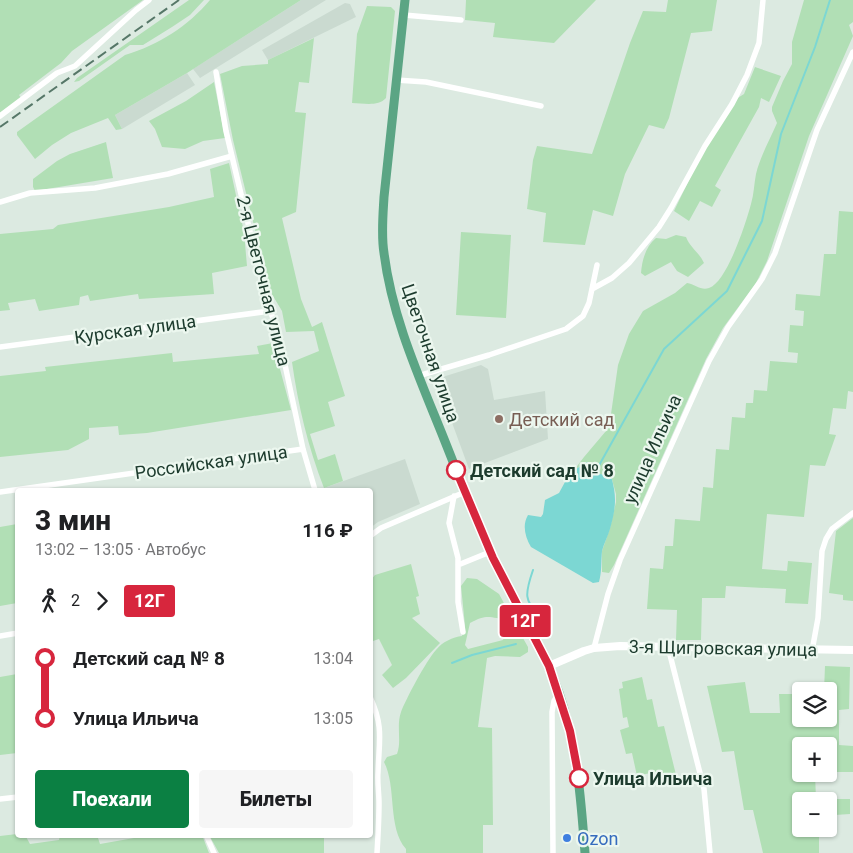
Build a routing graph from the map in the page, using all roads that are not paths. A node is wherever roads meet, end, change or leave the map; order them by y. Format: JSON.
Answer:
{"nodes":[{"id":1,"x":148,"y":0,"type":"edge"},
{"id":2,"x":405,"y":0,"type":"edge"},
{"id":3,"x":762,"y":0,"type":"edge"},
{"id":4,"x":404,"y":15,"type":"junction"},
{"id":5,"x":460,"y":20,"type":"dead end"},
{"id":6,"x":853,"y":52,"type":"edge"},
{"id":7,"x":216,"y":72,"type":"dead end"},
{"id":8,"x":396,"y":80,"type":"junction"},
{"id":9,"x":541,"y":106,"type":"dead end"},
{"id":10,"x":0,"y":116,"type":"edge"},
{"id":11,"x":232,"y":156,"type":"junction"},
{"id":12,"x":0,"y":202,"type":"edge"},
{"id":13,"x":597,"y":265,"type":"dead end"},
{"id":14,"x":592,"y":289,"type":"junction"},
{"id":15,"x":270,"y":311,"type":"junction"},
{"id":16,"x":0,"y":347,"type":"edge"},
{"id":17,"x":418,"y":376,"type":"junction"},
{"id":18,"x":303,"y":449,"type":"junction"},
{"id":19,"x":28,"y":488,"type":"edge"},
{"id":20,"x":314,"y":488,"type":"edge"},
{"id":21,"x":15,"y":490,"type":"edge"},
{"id":22,"x":0,"y":492,"type":"edge"},
{"id":23,"x":464,"y":492,"type":"junction"},
{"id":24,"x":454,"y":496,"type":"junction"},
{"id":25,"x":853,"y":514,"type":"edge"},
{"id":26,"x":373,"y":534,"type":"edge"},
{"id":27,"x":490,"y":552,"type":"junction"},
{"id":28,"x":458,"y":565,"type":"junction"},
{"id":29,"x":463,"y":632,"type":"dead end"},
{"id":30,"x":15,"y":634,"type":"edge"},
{"id":31,"x":0,"y":636,"type":"edge"},
{"id":32,"x":668,"y":646,"type":"junction"},
{"id":33,"x":594,"y":648,"type":"junction"},
{"id":34,"x":853,"y":650,"type":"edge"},
{"id":35,"x":812,"y":651,"type":"junction"},
{"id":36,"x":549,"y":666,"type":"junction"},
{"id":37,"x":559,"y":693,"type":"junction"},
{"id":38,"x":373,"y":703,"type":"edge"},
{"id":39,"x":15,"y":798,"type":"edge"},
{"id":40,"x":0,"y":800,"type":"edge"},
{"id":41,"x":207,"y":838,"type":"edge"},
{"id":42,"x":214,"y":853,"type":"edge"},
{"id":43,"x":377,"y":853,"type":"edge"},
{"id":44,"x":553,"y":853,"type":"edge"},
{"id":45,"x":585,"y":853,"type":"edge"},
{"id":46,"x":710,"y":853,"type":"edge"}],
"edges":[{"from":1,"to":10,"type":"street"},
{"from":2,"to":4,"type":"main road","name":"Цветочная улица"},
{"from":3,"to":14,"type":"street"},
{"from":4,"to":5,"type":"street"},
{"from":4,"to":8,"type":"main road","name":"Цветочная улица"},
{"from":6,"to":33,"type":"street","name":"улица Ильича"},
{"from":7,"to":11,"type":"street","name":"2-я Цветочная улица"},
{"from":8,"to":9,"type":"street"},
{"from":8,"to":17,"type":"main road","name":"Цветочная улица"},
{"from":11,"to":12,"type":"street"},
{"from":11,"to":15,"type":"street","name":"2-я Цветочная улица"},
{"from":13,"to":14,"type":"street"},
{"from":14,"to":17,"type":"street"},
{"from":15,"to":16,"type":"street","name":"Курская улица"},
{"from":15,"to":18,"type":"street","name":"2-я Цветочная улица"},
{"from":17,"to":23,"type":"main road","name":"Цветочная улица"},
{"from":18,"to":19,"type":"street","name":"Российская улица"},
{"from":18,"to":20,"type":"street","name":"2-я Цветочная улица"},
{"from":21,"to":22,"type":"street","name":"Российская улица"},
{"from":23,"to":24,"type":"street"},
{"from":23,"to":27,"type":"main road","name":"Цветочная улица"},
{"from":24,"to":26,"type":"street"},
{"from":24,"to":28,"type":"street"},
{"from":25,"to":35,"type":"street"},
{"from":27,"to":28,"type":"street"},
{"from":27,"to":36,"type":"main road","name":"Цветочная улица"},
{"from":28,"to":29,"type":"street"},
{"from":30,"to":31,"type":"street"},
{"from":32,"to":33,"type":"street","name":"3-я Щигровская улица"},
{"from":32,"to":35,"type":"street","name":"3-я Щигровская улица"},
{"from":32,"to":46,"type":"street"},
{"from":33,"to":36,"type":"street"},
{"from":34,"to":35,"type":"street","name":"3-я Щигровская улица"},
{"from":36,"to":37,"type":"main road"},
{"from":37,"to":44,"type":"street"},
{"from":37,"to":45,"type":"main road"},
{"from":38,"to":43,"type":"street"},
{"from":39,"to":40,"type":"street"},
{"from":41,"to":42,"type":"street"}]}
